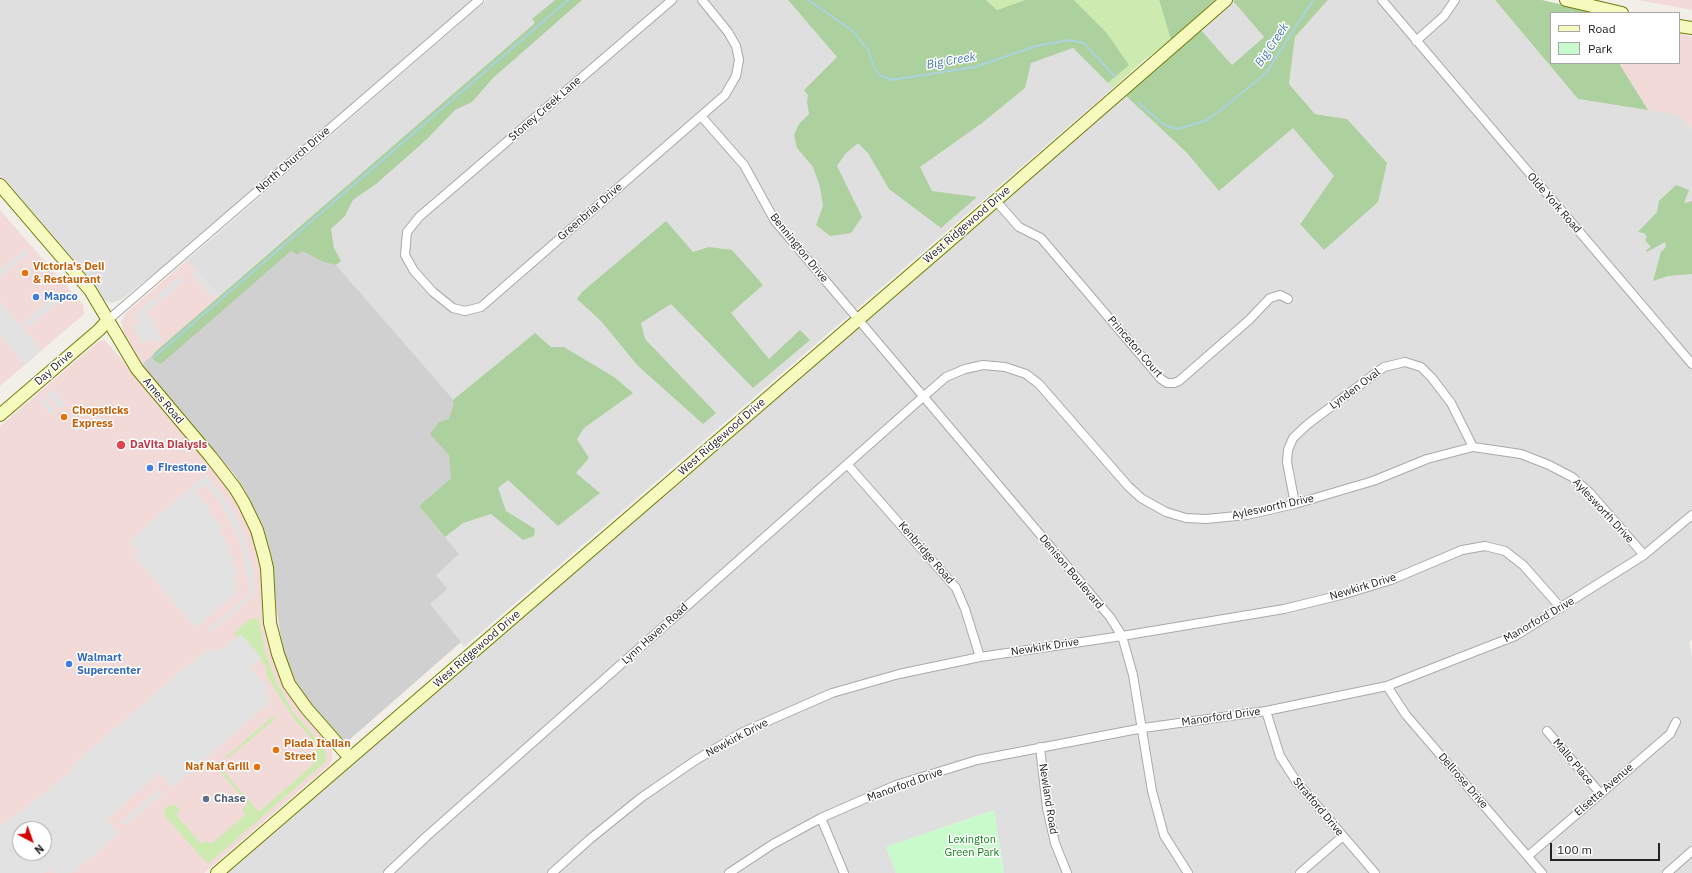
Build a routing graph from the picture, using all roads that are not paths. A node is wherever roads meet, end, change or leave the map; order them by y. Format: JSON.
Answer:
{"nodes":[{"id":1,"x":479,"y":0,"type":"edge"},
{"id":2,"x":672,"y":0,"type":"edge"},
{"id":3,"x":702,"y":0,"type":"edge"},
{"id":4,"x":1226,"y":0,"type":"edge"},
{"id":5,"x":1382,"y":0,"type":"edge"},
{"id":6,"x":1455,"y":0,"type":"edge"},
{"id":7,"x":1566,"y":0,"type":"edge"},
{"id":8,"x":1618,"y":12,"type":"edge"},
{"id":9,"x":1680,"y":26,"type":"edge"},
{"id":10,"x":1692,"y":28,"type":"edge"},
{"id":11,"x":1416,"y":41,"type":"junction"},
{"id":12,"x":701,"y":116,"type":"junction"},
{"id":13,"x":0,"y":185,"type":"edge"},
{"id":14,"x":996,"y":201,"type":"junction"},
{"id":15,"x":419,"y":218,"type":"joint"},
{"id":16,"x":1288,"y":299,"type":"dead end"},
{"id":17,"x":108,"y":320,"type":"junction"},
{"id":18,"x":858,"y":320,"type":"junction"},
{"id":19,"x":1692,"y":364,"type":"edge"},
{"id":20,"x":923,"y":396,"type":"junction"},
{"id":21,"x":0,"y":415,"type":"edge"},
{"id":22,"x":1473,"y":447,"type":"junction"},
{"id":23,"x":847,"y":464,"type":"junction"},
{"id":24,"x":1296,"y":504,"type":"junction"},
{"id":25,"x":1692,"y":515,"type":"edge"},
{"id":26,"x":1644,"y":556,"type":"junction"},
{"id":27,"x":1561,"y":608,"type":"junction"},
{"id":28,"x":1122,"y":636,"type":"junction"},
{"id":29,"x":980,"y":657,"type":"junction"},
{"id":30,"x":1387,"y":686,"type":"junction"},
{"id":31,"x":1266,"y":711,"type":"junction"},
{"id":32,"x":1676,"y":722,"type":"dead end"},
{"id":33,"x":1143,"y":728,"type":"junction"},
{"id":34,"x":1547,"y":731,"type":"dead end"},
{"id":35,"x":1040,"y":747,"type":"junction"},
{"id":36,"x":350,"y":758,"type":"junction"},
{"id":37,"x":1600,"y":794,"type":"junction"},
{"id":38,"x":821,"y":818,"type":"junction"},
{"id":39,"x":1343,"y":836,"type":"junction"},
{"id":40,"x":1692,"y":851,"type":"edge"},
{"id":41,"x":1528,"y":856,"type":"junction"},
{"id":42,"x":217,"y":873,"type":"edge"},
{"id":43,"x":388,"y":873,"type":"edge"},
{"id":44,"x":552,"y":873,"type":"edge"},
{"id":45,"x":729,"y":873,"type":"edge"},
{"id":46,"x":844,"y":873,"type":"edge"},
{"id":47,"x":1067,"y":873,"type":"edge"},
{"id":48,"x":1188,"y":873,"type":"edge"},
{"id":49,"x":1300,"y":873,"type":"edge"},
{"id":50,"x":1375,"y":873,"type":"edge"},
{"id":51,"x":1542,"y":873,"type":"edge"},
{"id":52,"x":1667,"y":873,"type":"edge"}],
"edges":[{"from":1,"to":17,"type":"street","name":"North Church Drive"},
{"from":2,"to":15,"type":"street","name":"Stoney Creek Lane"},
{"from":3,"to":12,"type":"street","name":"Greenbriar Drive"},
{"from":4,"to":14,"type":"main road","name":"West Ridgewood Drive"},
{"from":5,"to":11,"type":"street","name":"Olde York Road"},
{"from":6,"to":11,"type":"street"},
{"from":7,"to":8,"type":"main road"},
{"from":9,"to":10,"type":"main road"},
{"from":11,"to":19,"type":"street","name":"Olde York Road"},
{"from":12,"to":15,"type":"street","name":"Greenbriar Drive"},
{"from":12,"to":18,"type":"street","name":"Bennington Drive"},
{"from":13,"to":17,"type":"main road","name":"Ames Road"},
{"from":14,"to":16,"type":"street","name":"Princeton Court"},
{"from":14,"to":18,"type":"main road","name":"West Ridgewood Drive"},
{"from":17,"to":21,"type":"main road","name":"Day Drive"},
{"from":17,"to":36,"type":"main road","name":"Ames Road"},
{"from":18,"to":20,"type":"street","name":"Denison Boulevard"},
{"from":18,"to":36,"type":"main road","name":"West Ridgewood Drive"},
{"from":20,"to":23,"type":"street","name":"Lynn Haven Road"},
{"from":20,"to":24,"type":"street","name":"Aylesworth Drive"},
{"from":20,"to":28,"type":"street","name":"Denison Boulevard"},
{"from":22,"to":24,"type":"street","name":"Aylesworth Drive"},
{"from":22,"to":24,"type":"street","name":"Lynden Oval"},
{"from":22,"to":26,"type":"street","name":"Aylesworth Drive"},
{"from":23,"to":29,"type":"street","name":"Kenbridge Road"},
{"from":23,"to":43,"type":"street","name":"Lynn Haven Road"},
{"from":25,"to":26,"type":"street","name":"Manorford Drive"},
{"from":26,"to":27,"type":"street","name":"Manorford Drive"},
{"from":27,"to":28,"type":"street","name":"Newkirk Drive"},
{"from":27,"to":30,"type":"street","name":"Manorford Drive"},
{"from":28,"to":29,"type":"street","name":"Newkirk Drive"},
{"from":28,"to":33,"type":"street","name":"Denison Boulevard"},
{"from":29,"to":44,"type":"street","name":"Newkirk Drive"},
{"from":30,"to":31,"type":"street","name":"Manorford Drive"},
{"from":30,"to":41,"type":"street","name":"Dellrose Drive"},
{"from":31,"to":33,"type":"street","name":"Manorford Drive"},
{"from":31,"to":39,"type":"street","name":"Stratford Drive"},
{"from":32,"to":37,"type":"street","name":"Elsetta Avenue"},
{"from":33,"to":35,"type":"street","name":"Manorford Drive"},
{"from":33,"to":48,"type":"street","name":"Denison Boulevard"},
{"from":34,"to":37,"type":"street","name":"Mallo Place"},
{"from":35,"to":38,"type":"street","name":"Manorford Drive"},
{"from":35,"to":47,"type":"street","name":"Newland Road"},
{"from":36,"to":42,"type":"main road","name":"West Ridgewood Drive"},
{"from":37,"to":41,"type":"street","name":"Elsetta Avenue"},
{"from":38,"to":45,"type":"street","name":"Manorford Drive"},
{"from":38,"to":46,"type":"street"},
{"from":39,"to":49,"type":"street"},
{"from":39,"to":50,"type":"street","name":"Stratford Drive"},
{"from":40,"to":52,"type":"street"},
{"from":41,"to":51,"type":"street","name":"Dellrose Drive"}]}
